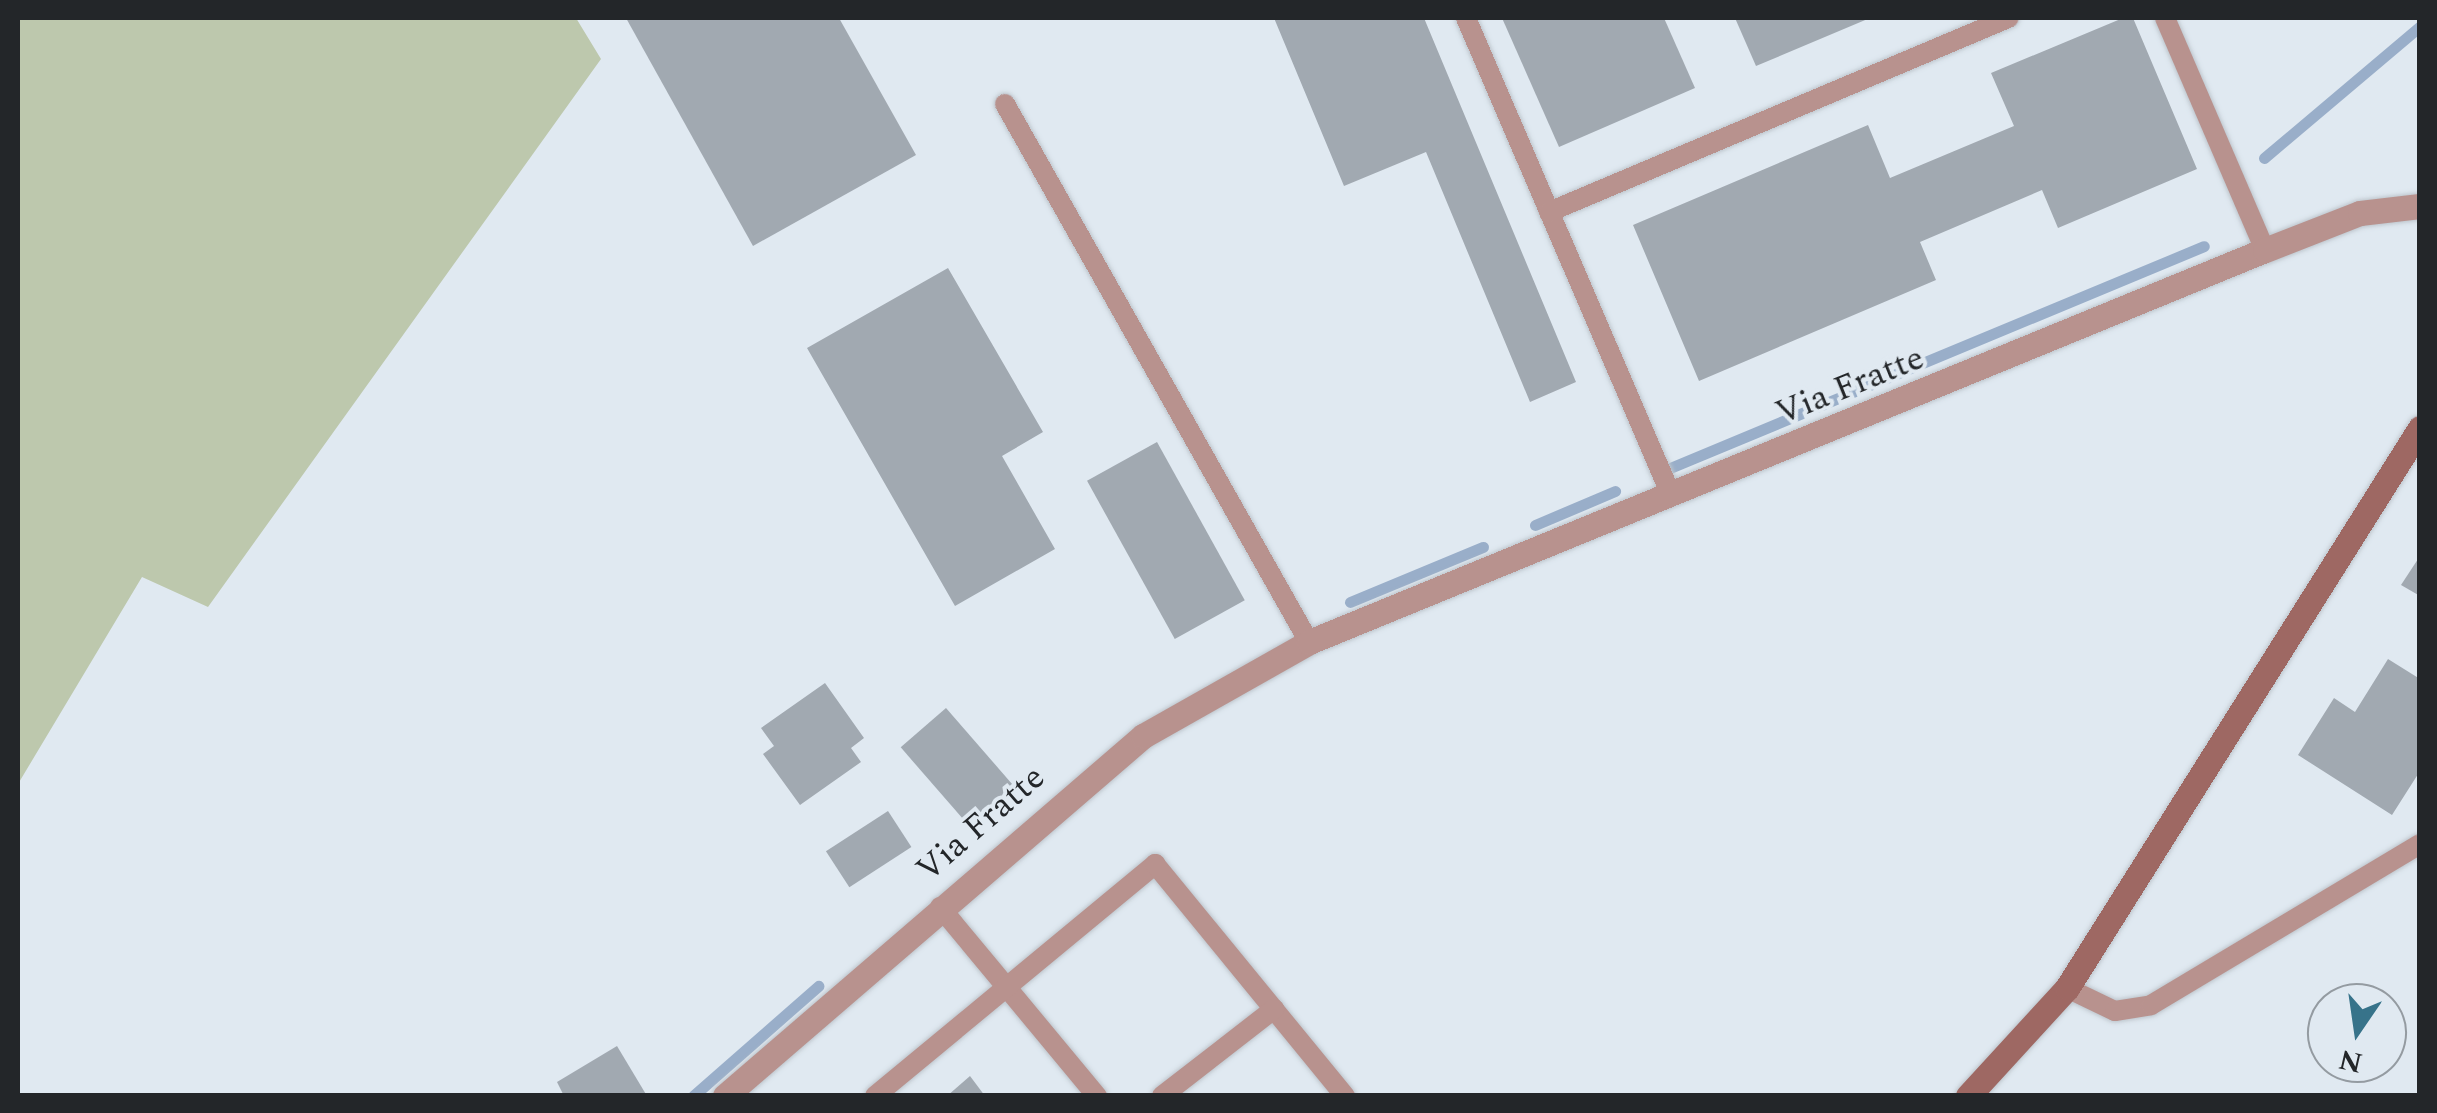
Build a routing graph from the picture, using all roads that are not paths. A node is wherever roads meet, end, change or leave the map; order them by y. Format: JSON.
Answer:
{"nodes":[{"id":1,"x":1466,"y":18,"type":"edge"},
{"id":2,"x":2010,"y":18,"type":"edge"},
{"id":3,"x":2165,"y":18,"type":"edge"},
{"id":4,"x":1005,"y":104,"type":"dead end"},
{"id":5,"x":2420,"y":206,"type":"edge"},
{"id":6,"x":1549,"y":212,"type":"junction"},
{"id":7,"x":2265,"y":250,"type":"junction"},
{"id":8,"x":2420,"y":428,"type":"edge"},
{"id":9,"x":1671,"y":495,"type":"junction"},
{"id":10,"x":1308,"y":642,"type":"junction"},
{"id":11,"x":2420,"y":844,"type":"edge"},
{"id":12,"x":940,"y":907,"type":"junction"},
{"id":13,"x":1006,"y":987,"type":"junction"},
{"id":14,"x":2067,"y":988,"type":"junction"},
{"id":15,"x":1274,"y":1009,"type":"junction"},
{"id":16,"x":725,"y":1096,"type":"edge"},
{"id":17,"x":876,"y":1096,"type":"edge"},
{"id":18,"x":1097,"y":1096,"type":"edge"},
{"id":19,"x":1162,"y":1096,"type":"edge"},
{"id":20,"x":1345,"y":1096,"type":"edge"},
{"id":21,"x":1968,"y":1096,"type":"edge"}],
"edges":[{"from":1,"to":6,"type":"lane"},
{"from":2,"to":6,"type":"lane"},
{"from":3,"to":7,"type":"lane"},
{"from":4,"to":10,"type":"lane"},
{"from":5,"to":7,"type":"street","name":"Via Fratte"},
{"from":6,"to":9,"type":"lane"},
{"from":7,"to":9,"type":"street","name":"Via Fratte"},
{"from":8,"to":14,"type":"main road"},
{"from":9,"to":10,"type":"street","name":"Via Fratte"},
{"from":10,"to":12,"type":"street","name":"Via Fratte"},
{"from":11,"to":14,"type":"lane"},
{"from":12,"to":13,"type":"lane"},
{"from":12,"to":16,"type":"street","name":"Via Fratte"},
{"from":13,"to":15,"type":"lane"},
{"from":13,"to":17,"type":"lane"},
{"from":13,"to":18,"type":"lane"},
{"from":14,"to":21,"type":"main road"},
{"from":15,"to":19,"type":"lane"},
{"from":15,"to":20,"type":"lane"}]}
